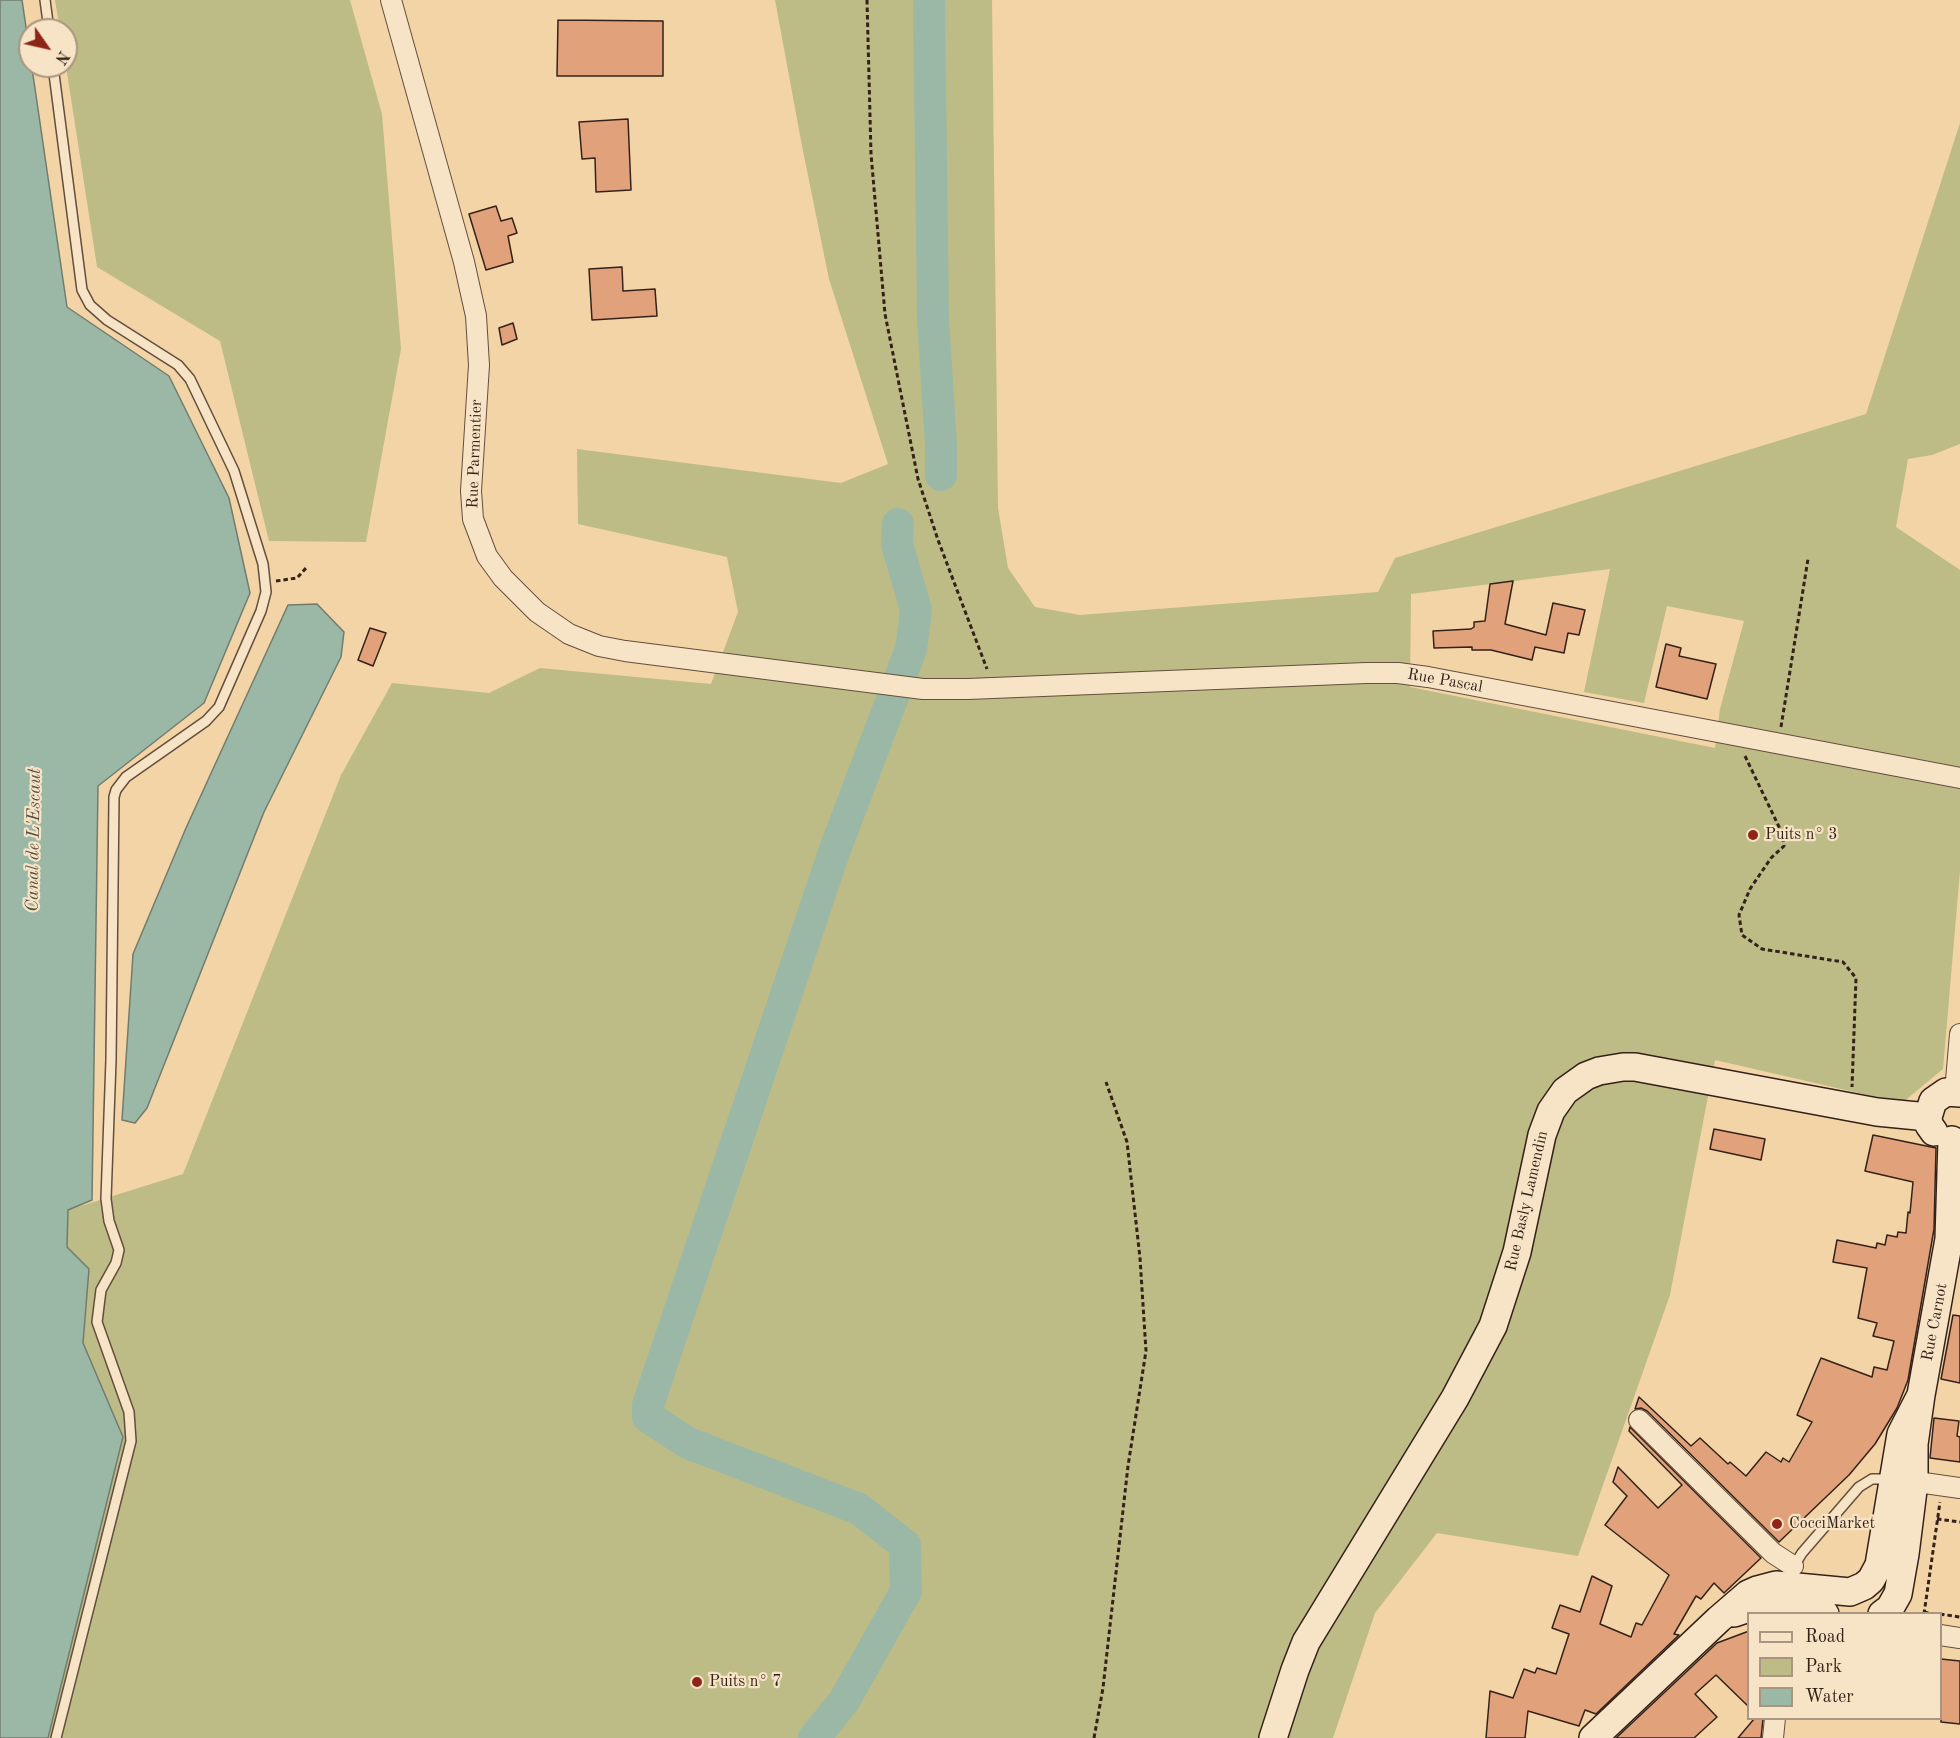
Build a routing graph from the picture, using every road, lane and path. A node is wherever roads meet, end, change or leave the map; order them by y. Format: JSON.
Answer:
{"nodes":[{"id":1,"x":45,"y":0,"type":"edge"},
{"id":2,"x":391,"y":0,"type":"edge"},
{"id":3,"x":867,"y":0,"type":"edge"},
{"id":4,"x":47,"y":18,"type":"edge"},
{"id":5,"x":55,"y":78,"type":"edge"},
{"id":6,"x":1808,"y":559,"type":"dead end"},
{"id":7,"x":306,"y":568,"type":"dead end"},
{"id":8,"x":266,"y":582,"type":"junction"},
{"id":9,"x":994,"y":687,"type":"junction"},
{"id":10,"x":923,"y":689,"type":"joint"},
{"id":11,"x":1736,"y":735,"type":"junction"},
{"id":12,"x":1779,"y":743,"type":"junction"},
{"id":13,"x":1960,"y":778,"type":"edge"},
{"id":14,"x":1960,"y":1034,"type":"edge"},
{"id":15,"x":1106,"y":1082,"type":"dead end"},
{"id":16,"x":1852,"y":1092,"type":"dead end"},
{"id":17,"x":1957,"y":1093,"type":"edge"},
{"id":18,"x":1928,"y":1117,"type":"junction"},
{"id":19,"x":1956,"y":1139,"type":"edge"},
{"id":20,"x":1639,"y":1420,"type":"dead end"},
{"id":21,"x":1904,"y":1480,"type":"junction"},
{"id":22,"x":1951,"y":1486,"type":"edge"},
{"id":23,"x":1937,"y":1519,"type":"junction"},
{"id":24,"x":1960,"y":1522,"type":"edge"},
{"id":25,"x":1347,"y":1576,"type":"junction"},
{"id":26,"x":1871,"y":1580,"type":"junction"},
{"id":27,"x":1790,"y":1594,"type":"edge"},
{"id":28,"x":1822,"y":1612,"type":"edge"},
{"id":29,"x":1888,"y":1612,"type":"edge"},
{"id":30,"x":1924,"y":1612,"type":"edge"},
{"id":31,"x":1942,"y":1614,"type":"edge"},
{"id":32,"x":1960,"y":1617,"type":"edge"},
{"id":33,"x":1942,"y":1635,"type":"edge"},
{"id":34,"x":1960,"y":1638,"type":"edge"},
{"id":35,"x":1775,"y":1720,"type":"edge"},
{"id":36,"x":56,"y":1738,"type":"edge"},
{"id":37,"x":1094,"y":1738,"type":"edge"},
{"id":38,"x":1273,"y":1738,"type":"edge"},
{"id":39,"x":1292,"y":1738,"type":"edge"},
{"id":40,"x":1593,"y":1738,"type":"edge"},
{"id":41,"x":1773,"y":1738,"type":"edge"}],
"edges":[{"from":1,"to":4,"type":"lane"},
{"from":2,"to":10,"type":"street","name":"Rue Parmentier"},
{"from":3,"to":9,"type":"path"},
{"from":5,"to":8,"type":"lane"},
{"from":6,"to":12,"type":"path"},
{"from":7,"to":8,"type":"path"},
{"from":8,"to":36,"type":"lane"},
{"from":9,"to":10,"type":"street","name":"Rue Pascal"},
{"from":9,"to":11,"type":"street","name":"Rue Pascal"},
{"from":11,"to":12,"type":"street","name":"Rue Pascal"},
{"from":11,"to":16,"type":"path"},
{"from":12,"to":13,"type":"street","name":"Rue Pascal"},
{"from":14,"to":17,"type":"street"},
{"from":15,"to":37,"type":"path"},
{"from":17,"to":18,"type":"street"},
{"from":18,"to":19,"type":"street"},
{"from":18,"to":25,"type":"street","name":"Rue Basly Lamendin"},
{"from":19,"to":21,"type":"street","name":"Rue Carnot"},
{"from":20,"to":27,"type":"street"},
{"from":21,"to":22,"type":"street"},
{"from":21,"to":26,"type":"street","name":"Rue Carnot"},
{"from":21,"to":27,"type":"lane"},
{"from":21,"to":29,"type":"street"},
{"from":22,"to":23,"type":"path"},
{"from":23,"to":24,"type":"path"},
{"from":23,"to":30,"type":"path"},
{"from":25,"to":38,"type":"street","name":"Rue Basly Lamendin"},
{"from":25,"to":39,"type":"street","name":"Rue Basly Lamendin"},
{"from":26,"to":27,"type":"street"},
{"from":26,"to":29,"type":"street"},
{"from":27,"to":28,"type":"street"},
{"from":27,"to":40,"type":"street"},
{"from":31,"to":32,"type":"path"},
{"from":33,"to":34,"type":"street"},
{"from":35,"to":41,"type":"street"}]}
